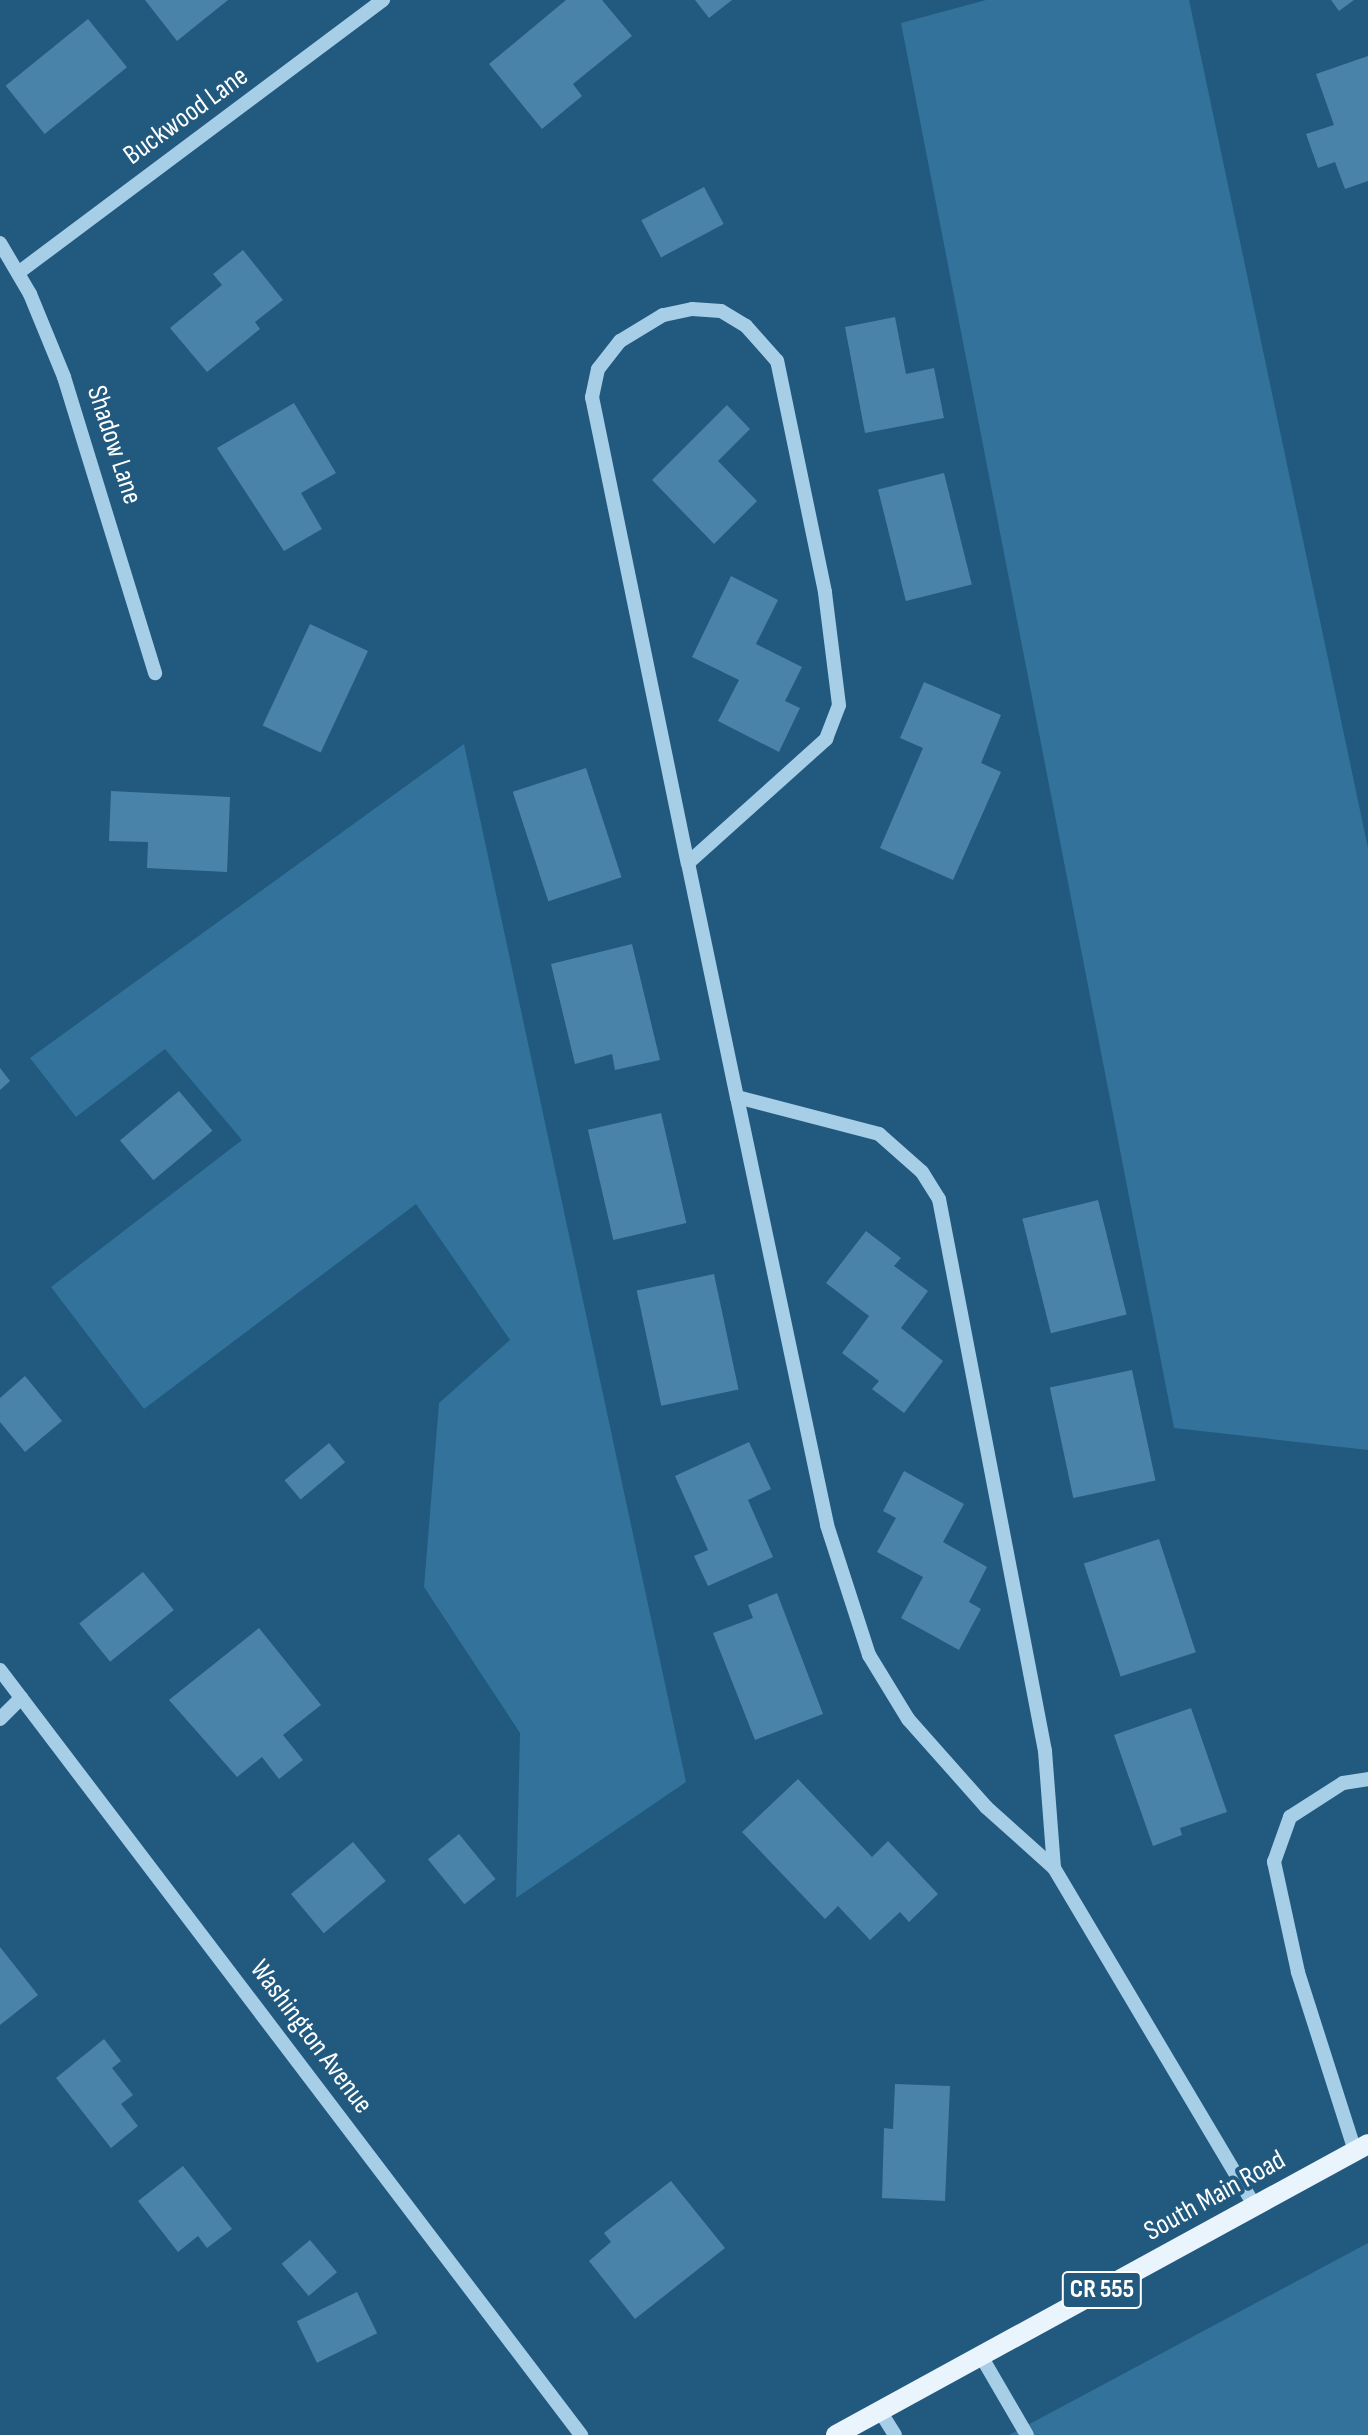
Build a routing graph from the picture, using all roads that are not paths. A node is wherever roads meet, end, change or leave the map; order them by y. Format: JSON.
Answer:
{"nodes":[{"id":1,"x":383,"y":0,"type":"edge"},
{"id":2,"x":0,"y":243,"type":"edge"},
{"id":3,"x":18,"y":273,"type":"junction"},
{"id":4,"x":155,"y":673,"type":"dead end"},
{"id":5,"x":688,"y":863,"type":"junction"},
{"id":6,"x":737,"y":1097,"type":"junction"},
{"id":7,"x":0,"y":1670,"type":"edge"},
{"id":8,"x":21,"y":1698,"type":"junction"},
{"id":9,"x":0,"y":1719,"type":"edge"},
{"id":10,"x":1368,"y":1779,"type":"edge"},
{"id":11,"x":1054,"y":1868,"type":"junction"},
{"id":12,"x":1362,"y":2148,"type":"edge"},
{"id":13,"x":1255,"y":2206,"type":"junction"},
{"id":14,"x":981,"y":2356,"type":"junction"},
{"id":15,"x":880,"y":2411,"type":"junction"},
{"id":16,"x":581,"y":2435,"type":"edge"},
{"id":17,"x":836,"y":2435,"type":"edge"},
{"id":18,"x":895,"y":2435,"type":"edge"},
{"id":19,"x":1027,"y":2435,"type":"edge"}],
"edges":[{"from":1,"to":3,"type":"street","name":"Buckwood Lane"},
{"from":2,"to":3,"type":"street","name":"Shadow Lane"},
{"from":3,"to":4,"type":"street","name":"Shadow Lane"},
{"from":5,"to":5,"type":"street"},
{"from":5,"to":6,"type":"street"},
{"from":6,"to":11,"type":"street"},
{"from":6,"to":11,"type":"street"},
{"from":7,"to":8,"type":"street","name":"Washington Avenue"},
{"from":8,"to":9,"type":"street"},
{"from":8,"to":16,"type":"street","name":"Washington Avenue"},
{"from":10,"to":12,"type":"street"},
{"from":11,"to":13,"type":"street"},
{"from":12,"to":13,"type":"main road","name":"South Main Road","number":"CR 555"},
{"from":13,"to":14,"type":"main road","name":"South Main Road","number":"CR 555"},
{"from":14,"to":15,"type":"main road","name":"South Main Road","number":"CR 555"},
{"from":14,"to":19,"type":"street"},
{"from":15,"to":17,"type":"main road","name":"South Main Road","number":"CR 555"},
{"from":15,"to":18,"type":"street"}]}
